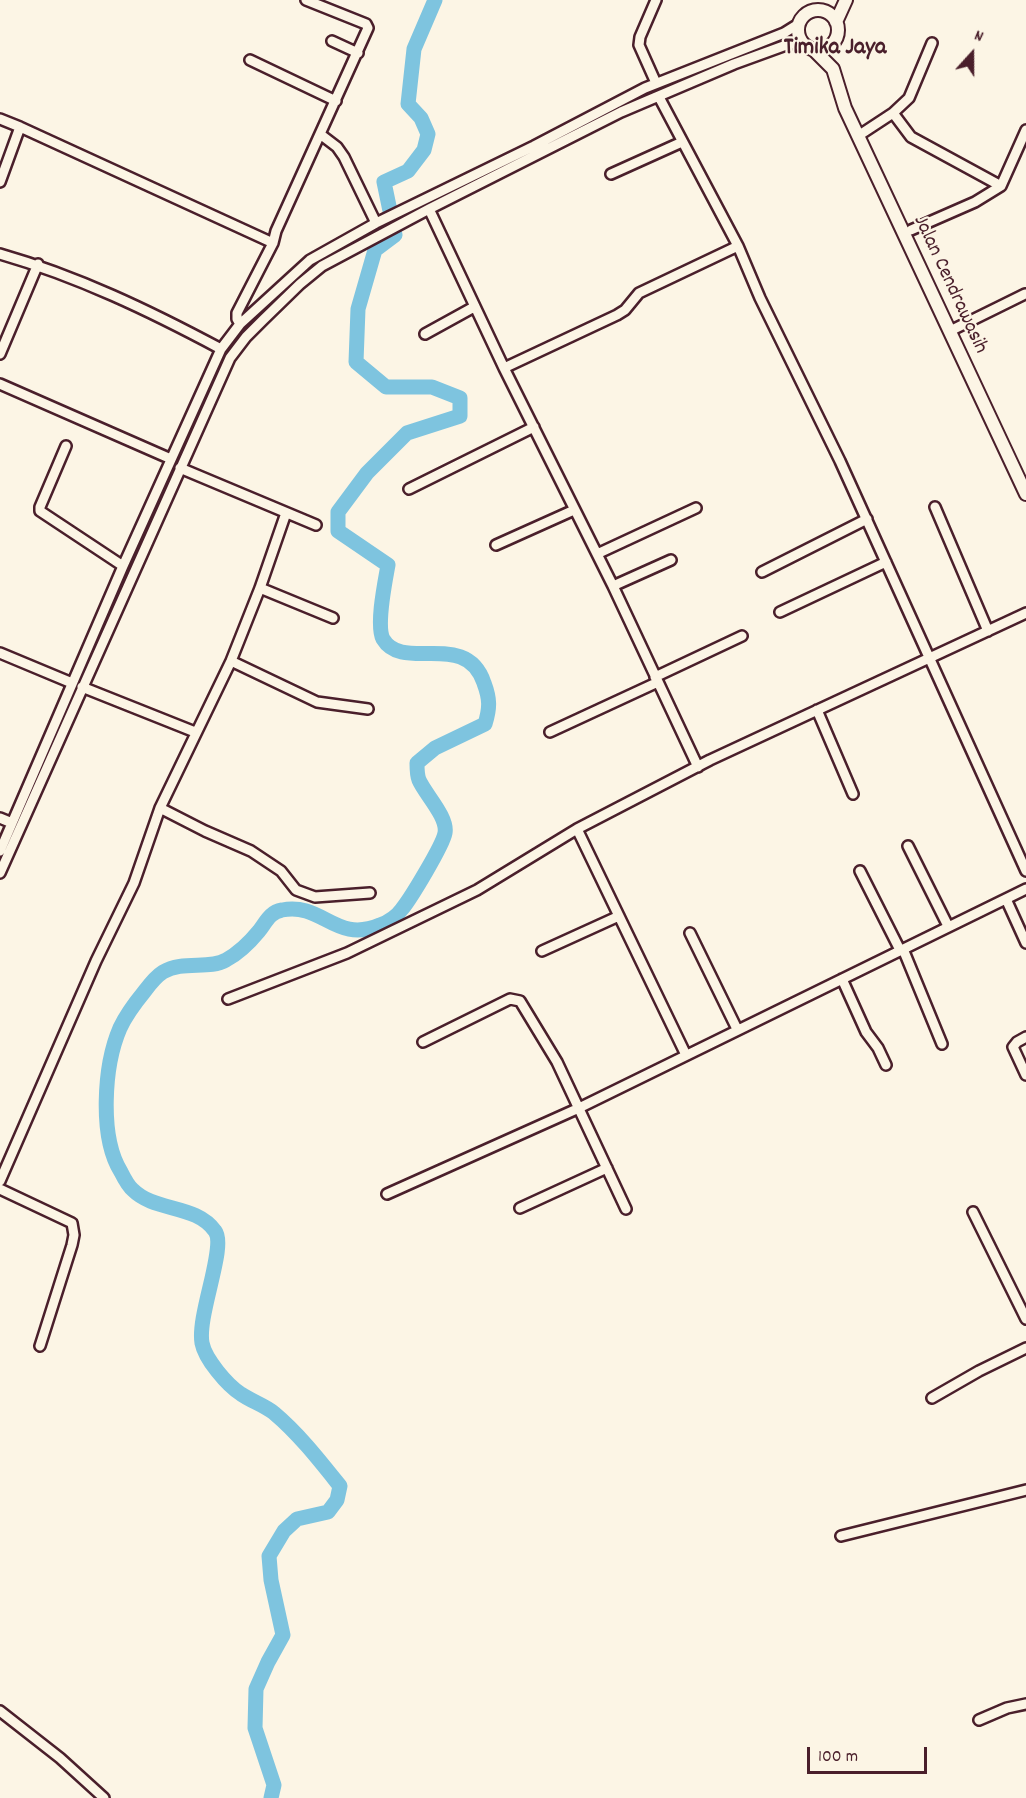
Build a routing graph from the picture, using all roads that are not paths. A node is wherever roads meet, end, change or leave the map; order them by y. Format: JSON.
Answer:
{"nodes":[{"id":1,"x":656,"y":0,"type":"edge"},
{"id":2,"x":827,"y":0,"type":"edge"},
{"id":3,"x":846,"y":0,"type":"edge"},
{"id":4,"x":312,"y":1,"type":"edge"},
{"id":5,"x":817,"y":11,"type":"junction"},
{"id":6,"x":836,"y":22,"type":"junction"},
{"id":7,"x":800,"y":23,"type":"junction"},
{"id":8,"x":836,"y":39,"type":"junction"},
{"id":9,"x":332,"y":41,"type":"dead end"},
{"id":10,"x":932,"y":43,"type":"dead end"},
{"id":11,"x":807,"y":45,"type":"junction"},
{"id":12,"x":358,"y":53,"type":"junction"},
{"id":13,"x":250,"y":60,"type":"dead end"},
{"id":14,"x":832,"y":69,"type":"junction"},
{"id":15,"x":656,"y":83,"type":"junction"},
{"id":16,"x":660,"y":96,"type":"junction"},
{"id":17,"x":336,"y":101,"type":"junction"},
{"id":18,"x":893,"y":113,"type":"junction"},
{"id":19,"x":0,"y":119,"type":"edge"},
{"id":20,"x":20,"y":126,"type":"junction"},
{"id":21,"x":1026,"y":130,"type":"edge"},
{"id":22,"x":320,"y":134,"type":"junction"},
{"id":23,"x":861,"y":134,"type":"junction"},
{"id":24,"x":682,"y":142,"type":"junction"},
{"id":25,"x":611,"y":174,"type":"dead end"},
{"id":26,"x":0,"y":182,"type":"edge"},
{"id":27,"x":1001,"y":186,"type":"junction"},
{"id":28,"x":429,"y":209,"type":"junction"},
{"id":29,"x":896,"y":209,"type":"junction"},
{"id":30,"x":380,"y":221,"type":"junction"},
{"id":31,"x":910,"y":230,"type":"junction"},
{"id":32,"x":347,"y":239,"type":"junction"},
{"id":33,"x":273,"y":243,"type":"junction"},
{"id":34,"x":738,"y":246,"type":"junction"},
{"id":35,"x":355,"y":249,"type":"junction"},
{"id":36,"x":0,"y":254,"type":"edge"},
{"id":37,"x":38,"y":264,"type":"junction"},
{"id":38,"x":1025,"y":294,"type":"edge"},
{"id":39,"x":474,"y":307,"type":"junction"},
{"id":40,"x":240,"y":324,"type":"junction"},
{"id":41,"x":953,"y":329,"type":"junction"},
{"id":42,"x":425,"y":334,"type":"dead end"},
{"id":43,"x":221,"y":349,"type":"junction"},
{"id":44,"x":0,"y":354,"type":"edge"},
{"id":45,"x":504,"y":368,"type":"junction"},
{"id":46,"x":0,"y":384,"type":"edge"},
{"id":47,"x":534,"y":427,"type":"junction"},
{"id":48,"x":66,"y":446,"type":"dead end"},
{"id":49,"x":171,"y":459,"type":"junction"},
{"id":50,"x":180,"y":468,"type":"junction"},
{"id":51,"x":1026,"y":478,"type":"edge"},
{"id":52,"x":409,"y":489,"type":"dead end"},
{"id":53,"x":1026,"y":494,"type":"edge"},
{"id":54,"x":935,"y":507,"type":"dead end"},
{"id":55,"x":696,"y":508,"type":"dead end"},
{"id":56,"x":574,"y":510,"type":"junction"},
{"id":57,"x":286,"y":513,"type":"junction"},
{"id":58,"x":867,"y":519,"type":"junction"},
{"id":59,"x":315,"y":525,"type":"dead end"},
{"id":60,"x":496,"y":545,"type":"dead end"},
{"id":61,"x":597,"y":554,"type":"junction"},
{"id":62,"x":671,"y":560,"type":"dead end"},
{"id":63,"x":886,"y":561,"type":"junction"},
{"id":64,"x":123,"y":566,"type":"junction"},
{"id":65,"x":762,"y":572,"type":"dead end"},
{"id":66,"x":613,"y":586,"type":"junction"},
{"id":67,"x":260,"y":588,"type":"junction"},
{"id":68,"x":780,"y":612,"type":"dead end"},
{"id":69,"x":1026,"y":613,"type":"edge"},
{"id":70,"x":333,"y":618,"type":"dead end"},
{"id":71,"x":988,"y":631,"type":"junction"},
{"id":72,"x":742,"y":636,"type":"dead end"},
{"id":73,"x":0,"y":653,"type":"edge"},
{"id":74,"x":930,"y":657,"type":"junction"},
{"id":75,"x":231,"y":661,"type":"junction"},
{"id":76,"x":656,"y":679,"type":"junction"},
{"id":77,"x":72,"y":683,"type":"junction"},
{"id":78,"x":82,"y":687,"type":"junction"},
{"id":79,"x":368,"y":708,"type":"dead end"},
{"id":80,"x":817,"y":710,"type":"junction"},
{"id":81,"x":195,"y":732,"type":"junction"},
{"id":82,"x":550,"y":732,"type":"dead end"},
{"id":83,"x":698,"y":767,"type":"junction"},
{"id":84,"x":853,"y":794,"type":"dead end"},
{"id":85,"x":160,"y":808,"type":"junction"},
{"id":86,"x":0,"y":818,"type":"edge"},
{"id":87,"x":12,"y":823,"type":"junction"},
{"id":88,"x":577,"y":829,"type":"junction"},
{"id":89,"x":908,"y":846,"type":"dead end"},
{"id":90,"x":0,"y":851,"type":"edge"},
{"id":91,"x":1026,"y":870,"type":"edge"},
{"id":92,"x":860,"y":871,"type":"dead end"},
{"id":93,"x":0,"y":873,"type":"edge"},
{"id":94,"x":1026,"y":889,"type":"edge"},
{"id":95,"x":370,"y":893,"type":"dead end"},
{"id":96,"x":1006,"y":899,"type":"junction"},
{"id":97,"x":619,"y":916,"type":"junction"},
{"id":98,"x":948,"y":926,"type":"junction"},
{"id":99,"x":690,"y":933,"type":"dead end"},
{"id":100,"x":1026,"y":943,"type":"edge"},
{"id":101,"x":902,"y":950,"type":"junction"},
{"id":102,"x":542,"y":951,"type":"dead end"},
{"id":103,"x":842,"y":979,"type":"junction"},
{"id":104,"x":228,"y":999,"type":"dead end"},
{"id":105,"x":737,"y":1029,"type":"junction"},
{"id":106,"x":1026,"y":1037,"type":"edge"},
{"id":107,"x":423,"y":1042,"type":"dead end"},
{"id":108,"x":942,"y":1044,"type":"dead end"},
{"id":109,"x":686,"y":1055,"type":"junction"},
{"id":110,"x":886,"y":1065,"type":"dead end"},
{"id":111,"x":1026,"y":1075,"type":"edge"},
{"id":112,"x":579,"y":1108,"type":"junction"},
{"id":113,"x":607,"y":1168,"type":"junction"},
{"id":114,"x":0,"y":1181,"type":"edge"},
{"id":115,"x":0,"y":1190,"type":"edge"},
{"id":116,"x":387,"y":1194,"type":"dead end"},
{"id":117,"x":520,"y":1208,"type":"dead end"},
{"id":118,"x":626,"y":1209,"type":"dead end"},
{"id":119,"x":973,"y":1212,"type":"dead end"},
{"id":120,"x":1026,"y":1319,"type":"edge"},
{"id":121,"x":40,"y":1346,"type":"dead end"},
{"id":122,"x":1026,"y":1348,"type":"edge"},
{"id":123,"x":932,"y":1398,"type":"dead end"},
{"id":124,"x":1026,"y":1490,"type":"edge"},
{"id":125,"x":841,"y":1536,"type":"dead end"},
{"id":126,"x":1026,"y":1704,"type":"edge"},
{"id":127,"x":0,"y":1711,"type":"edge"},
{"id":128,"x":979,"y":1720,"type":"dead end"},
{"id":129,"x":104,"y":1798,"type":"edge"}],
"edges":[{"from":1,"to":15,"type":"street"},
{"from":2,"to":5,"type":"main road"},
{"from":3,"to":6,"type":"main road"},
{"from":4,"to":12,"type":"street"},
{"from":5,"to":6,"type":"main road"},
{"from":5,"to":7,"type":"main road"},
{"from":6,"to":8,"type":"main road"},
{"from":7,"to":11,"type":"main road"},
{"from":7,"to":15,"type":"street"},
{"from":8,"to":11,"type":"main road"},
{"from":8,"to":14,"type":"main road"},
{"from":9,"to":12,"type":"street"},
{"from":10,"to":18,"type":"street"},
{"from":11,"to":14,"type":"main road"},
{"from":11,"to":16,"type":"street"},
{"from":12,"to":17,"type":"street"},
{"from":13,"to":17,"type":"street"},
{"from":14,"to":23,"type":"main road","name":"Jalan Cendrawasih"},
{"from":15,"to":30,"type":"street"},
{"from":16,"to":24,"type":"street"},
{"from":16,"to":28,"type":"street"},
{"from":17,"to":22,"type":"street"},
{"from":18,"to":23,"type":"street"},
{"from":18,"to":27,"type":"street"},
{"from":19,"to":20,"type":"street"},
{"from":20,"to":26,"type":"street"},
{"from":20,"to":33,"type":"street"},
{"from":21,"to":27,"type":"street"},
{"from":22,"to":30,"type":"street"},
{"from":22,"to":33,"type":"street"},
{"from":23,"to":29,"type":"main road","name":"Jalan Cendrawasih"},
{"from":24,"to":25,"type":"street"},
{"from":24,"to":34,"type":"street"},
{"from":27,"to":31,"type":"street"},
{"from":28,"to":35,"type":"street"},
{"from":28,"to":39,"type":"street"},
{"from":29,"to":31,"type":"main road","name":"Jalan Cendrawasih"},
{"from":29,"to":41,"type":"main road","name":"Jalan Cendrawasih"},
{"from":30,"to":32,"type":"street"},
{"from":31,"to":41,"type":"main road","name":"Jalan Cendrawasih"},
{"from":32,"to":35,"type":"street"},
{"from":32,"to":40,"type":"street"},
{"from":33,"to":40,"type":"street"},
{"from":34,"to":45,"type":"street"},
{"from":34,"to":58,"type":"street"},
{"from":35,"to":50,"type":"street"},
{"from":36,"to":37,"type":"street"},
{"from":37,"to":43,"type":"street"},
{"from":37,"to":44,"type":"street"},
{"from":38,"to":41,"type":"street"},
{"from":39,"to":42,"type":"street"},
{"from":39,"to":45,"type":"street"},
{"from":40,"to":43,"type":"street"},
{"from":41,"to":51,"type":"main road","name":"Jalan Cendrawasih"},
{"from":41,"to":53,"type":"main road","name":"Jalan Cendrawasih"},
{"from":43,"to":49,"type":"street"},
{"from":45,"to":47,"type":"street"},
{"from":46,"to":49,"type":"street"},
{"from":47,"to":52,"type":"street"},
{"from":47,"to":56,"type":"street"},
{"from":48,"to":64,"type":"street"},
{"from":49,"to":64,"type":"street"},
{"from":50,"to":57,"type":"street"},
{"from":50,"to":78,"type":"street"},
{"from":54,"to":71,"type":"street"},
{"from":55,"to":61,"type":"street"},
{"from":56,"to":60,"type":"street"},
{"from":56,"to":61,"type":"street"},
{"from":57,"to":59,"type":"street"},
{"from":57,"to":67,"type":"street"},
{"from":58,"to":63,"type":"street"},
{"from":58,"to":65,"type":"street"},
{"from":61,"to":66,"type":"street"},
{"from":62,"to":66,"type":"street"},
{"from":63,"to":68,"type":"street"},
{"from":63,"to":74,"type":"street"},
{"from":64,"to":77,"type":"street"},
{"from":66,"to":76,"type":"street"},
{"from":67,"to":70,"type":"street"},
{"from":67,"to":75,"type":"street"},
{"from":69,"to":71,"type":"street"},
{"from":71,"to":74,"type":"street"},
{"from":72,"to":76,"type":"street"},
{"from":73,"to":77,"type":"street"},
{"from":74,"to":80,"type":"street"},
{"from":74,"to":91,"type":"street"},
{"from":75,"to":79,"type":"street"},
{"from":75,"to":81,"type":"street"},
{"from":76,"to":82,"type":"street"},
{"from":76,"to":83,"type":"street"},
{"from":77,"to":87,"type":"street"},
{"from":78,"to":81,"type":"street"},
{"from":78,"to":93,"type":"street"},
{"from":80,"to":83,"type":"street"},
{"from":80,"to":84,"type":"street"},
{"from":81,"to":85,"type":"street"},
{"from":83,"to":88,"type":"street"},
{"from":85,"to":95,"type":"street"},
{"from":85,"to":114,"type":"street"},
{"from":86,"to":87,"type":"street"},
{"from":87,"to":90,"type":"street"},
{"from":88,"to":97,"type":"street"},
{"from":88,"to":104,"type":"street"},
{"from":89,"to":98,"type":"street"},
{"from":92,"to":101,"type":"street"},
{"from":94,"to":96,"type":"street"},
{"from":96,"to":98,"type":"street"},
{"from":96,"to":100,"type":"street"},
{"from":97,"to":102,"type":"street"},
{"from":97,"to":109,"type":"street"},
{"from":98,"to":101,"type":"street"},
{"from":99,"to":105,"type":"street"},
{"from":101,"to":103,"type":"street"},
{"from":101,"to":108,"type":"street"},
{"from":103,"to":105,"type":"street"},
{"from":103,"to":110,"type":"street"},
{"from":105,"to":109,"type":"street"},
{"from":106,"to":111,"type":"street"},
{"from":107,"to":112,"type":"street"},
{"from":109,"to":112,"type":"street"},
{"from":112,"to":113,"type":"street"},
{"from":112,"to":116,"type":"street"},
{"from":113,"to":117,"type":"street"},
{"from":113,"to":118,"type":"street"},
{"from":115,"to":121,"type":"street"},
{"from":119,"to":120,"type":"street"},
{"from":122,"to":123,"type":"street"},
{"from":124,"to":125,"type":"street"},
{"from":126,"to":128,"type":"street"},
{"from":127,"to":129,"type":"street"}]}
